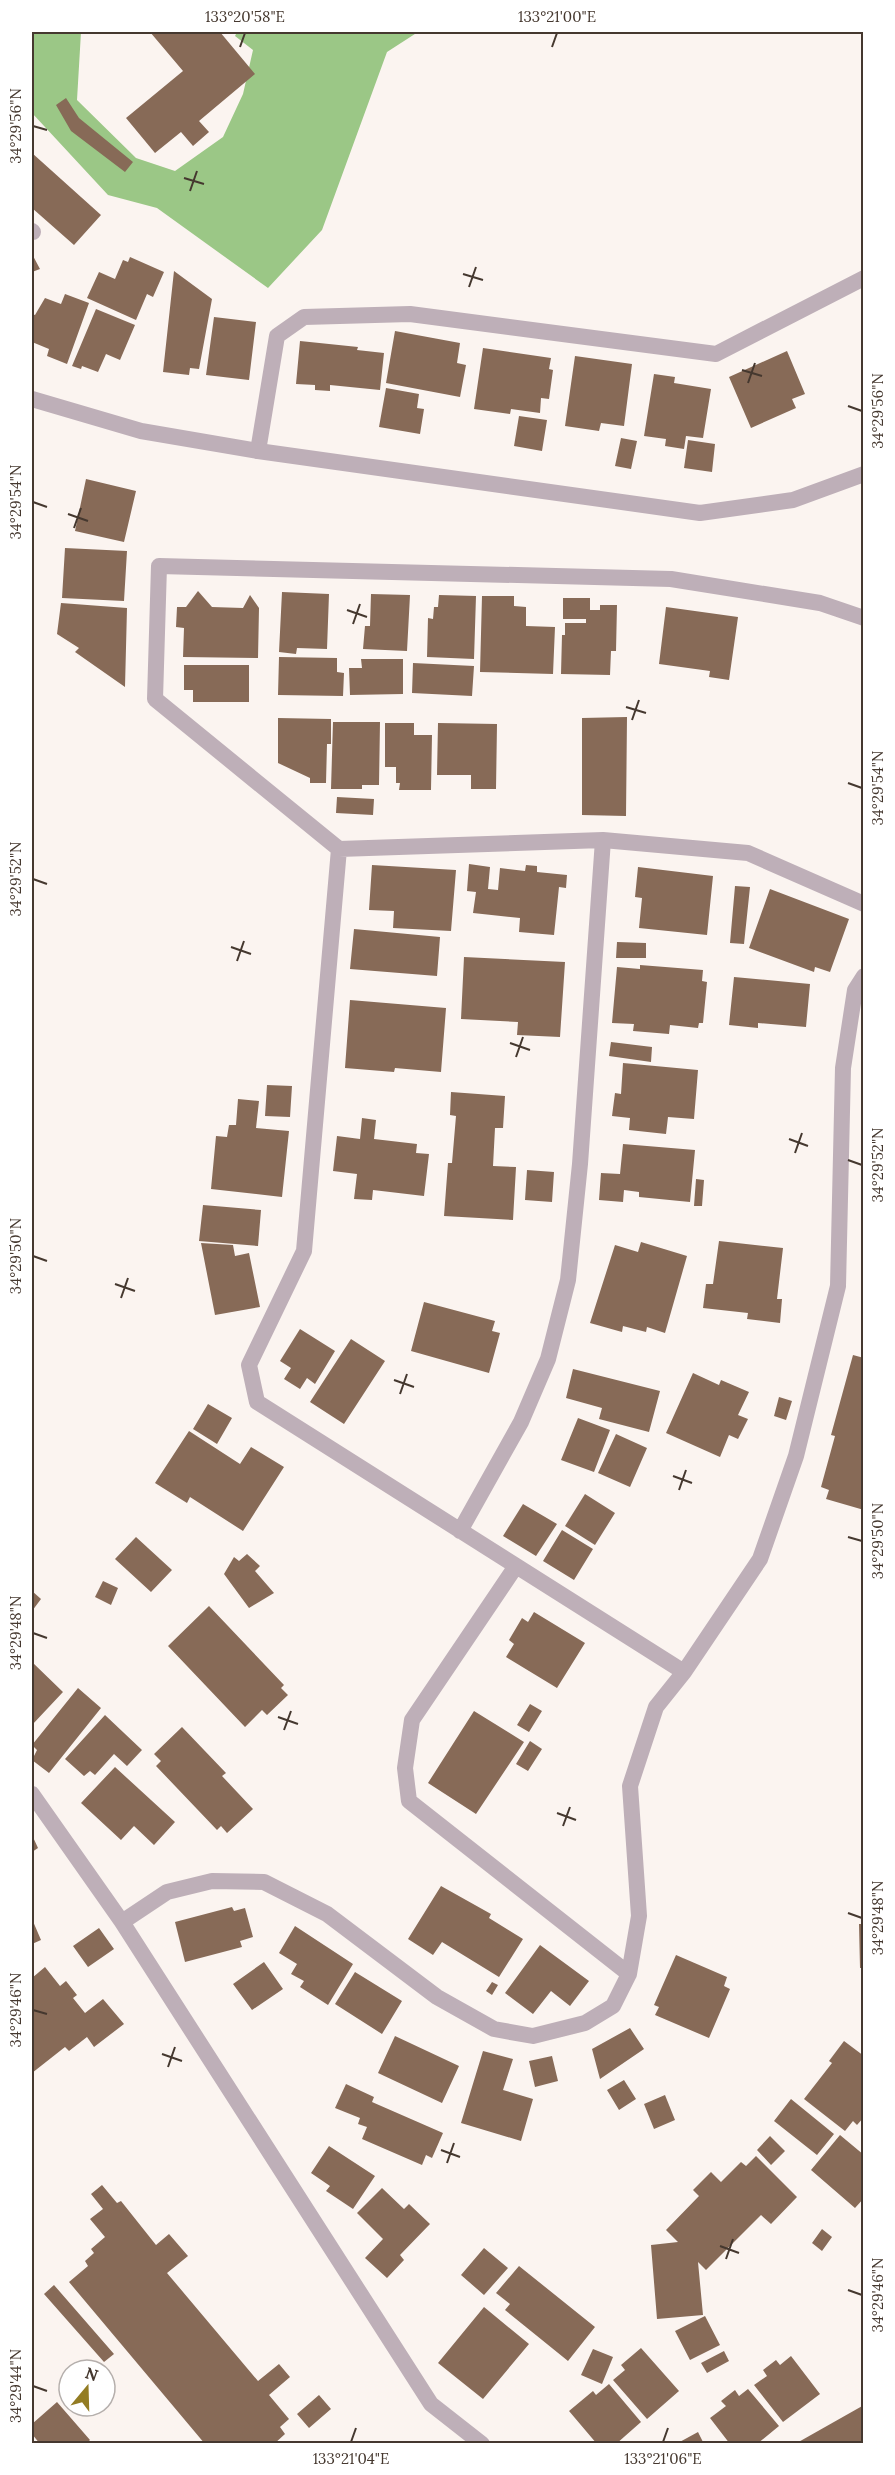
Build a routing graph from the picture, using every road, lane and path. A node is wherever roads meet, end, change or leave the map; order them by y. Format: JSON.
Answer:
{"nodes":[{"id":1,"x":864,"y":278,"type":"edge"},
{"id":2,"x":32,"y":399,"type":"edge"},
{"id":3,"x":258,"y":451,"type":"junction"},
{"id":4,"x":864,"y":474,"type":"edge"},
{"id":5,"x":864,"y":618,"type":"edge"},
{"id":6,"x":603,"y":840,"type":"junction"},
{"id":7,"x":339,"y":849,"type":"junction"},
{"id":8,"x":864,"y":904,"type":"edge"},
{"id":9,"x":864,"y":976,"type":"edge"},
{"id":10,"x":460,"y":1531,"type":"junction"},
{"id":11,"x":516,"y":1566,"type":"junction"},
{"id":12,"x":684,"y":1672,"type":"junction"},
{"id":13,"x":32,"y":1794,"type":"edge"},
{"id":14,"x":122,"y":1922,"type":"junction"},
{"id":15,"x":629,"y":1974,"type":"junction"},
{"id":16,"x":482,"y":2444,"type":"edge"}],
"edges":[{"from":1,"to":3,"type":"street"},
{"from":2,"to":3,"type":"street"},
{"from":3,"to":4,"type":"street"},
{"from":5,"to":7,"type":"street"},
{"from":6,"to":7,"type":"street"},
{"from":6,"to":8,"type":"street"},
{"from":6,"to":10,"type":"street"},
{"from":7,"to":10,"type":"street"},
{"from":9,"to":12,"type":"street"},
{"from":10,"to":11,"type":"street"},
{"from":11,"to":12,"type":"street"},
{"from":11,"to":15,"type":"street"},
{"from":12,"to":15,"type":"street"},
{"from":13,"to":14,"type":"street"},
{"from":14,"to":15,"type":"street"},
{"from":14,"to":16,"type":"street"}]}
